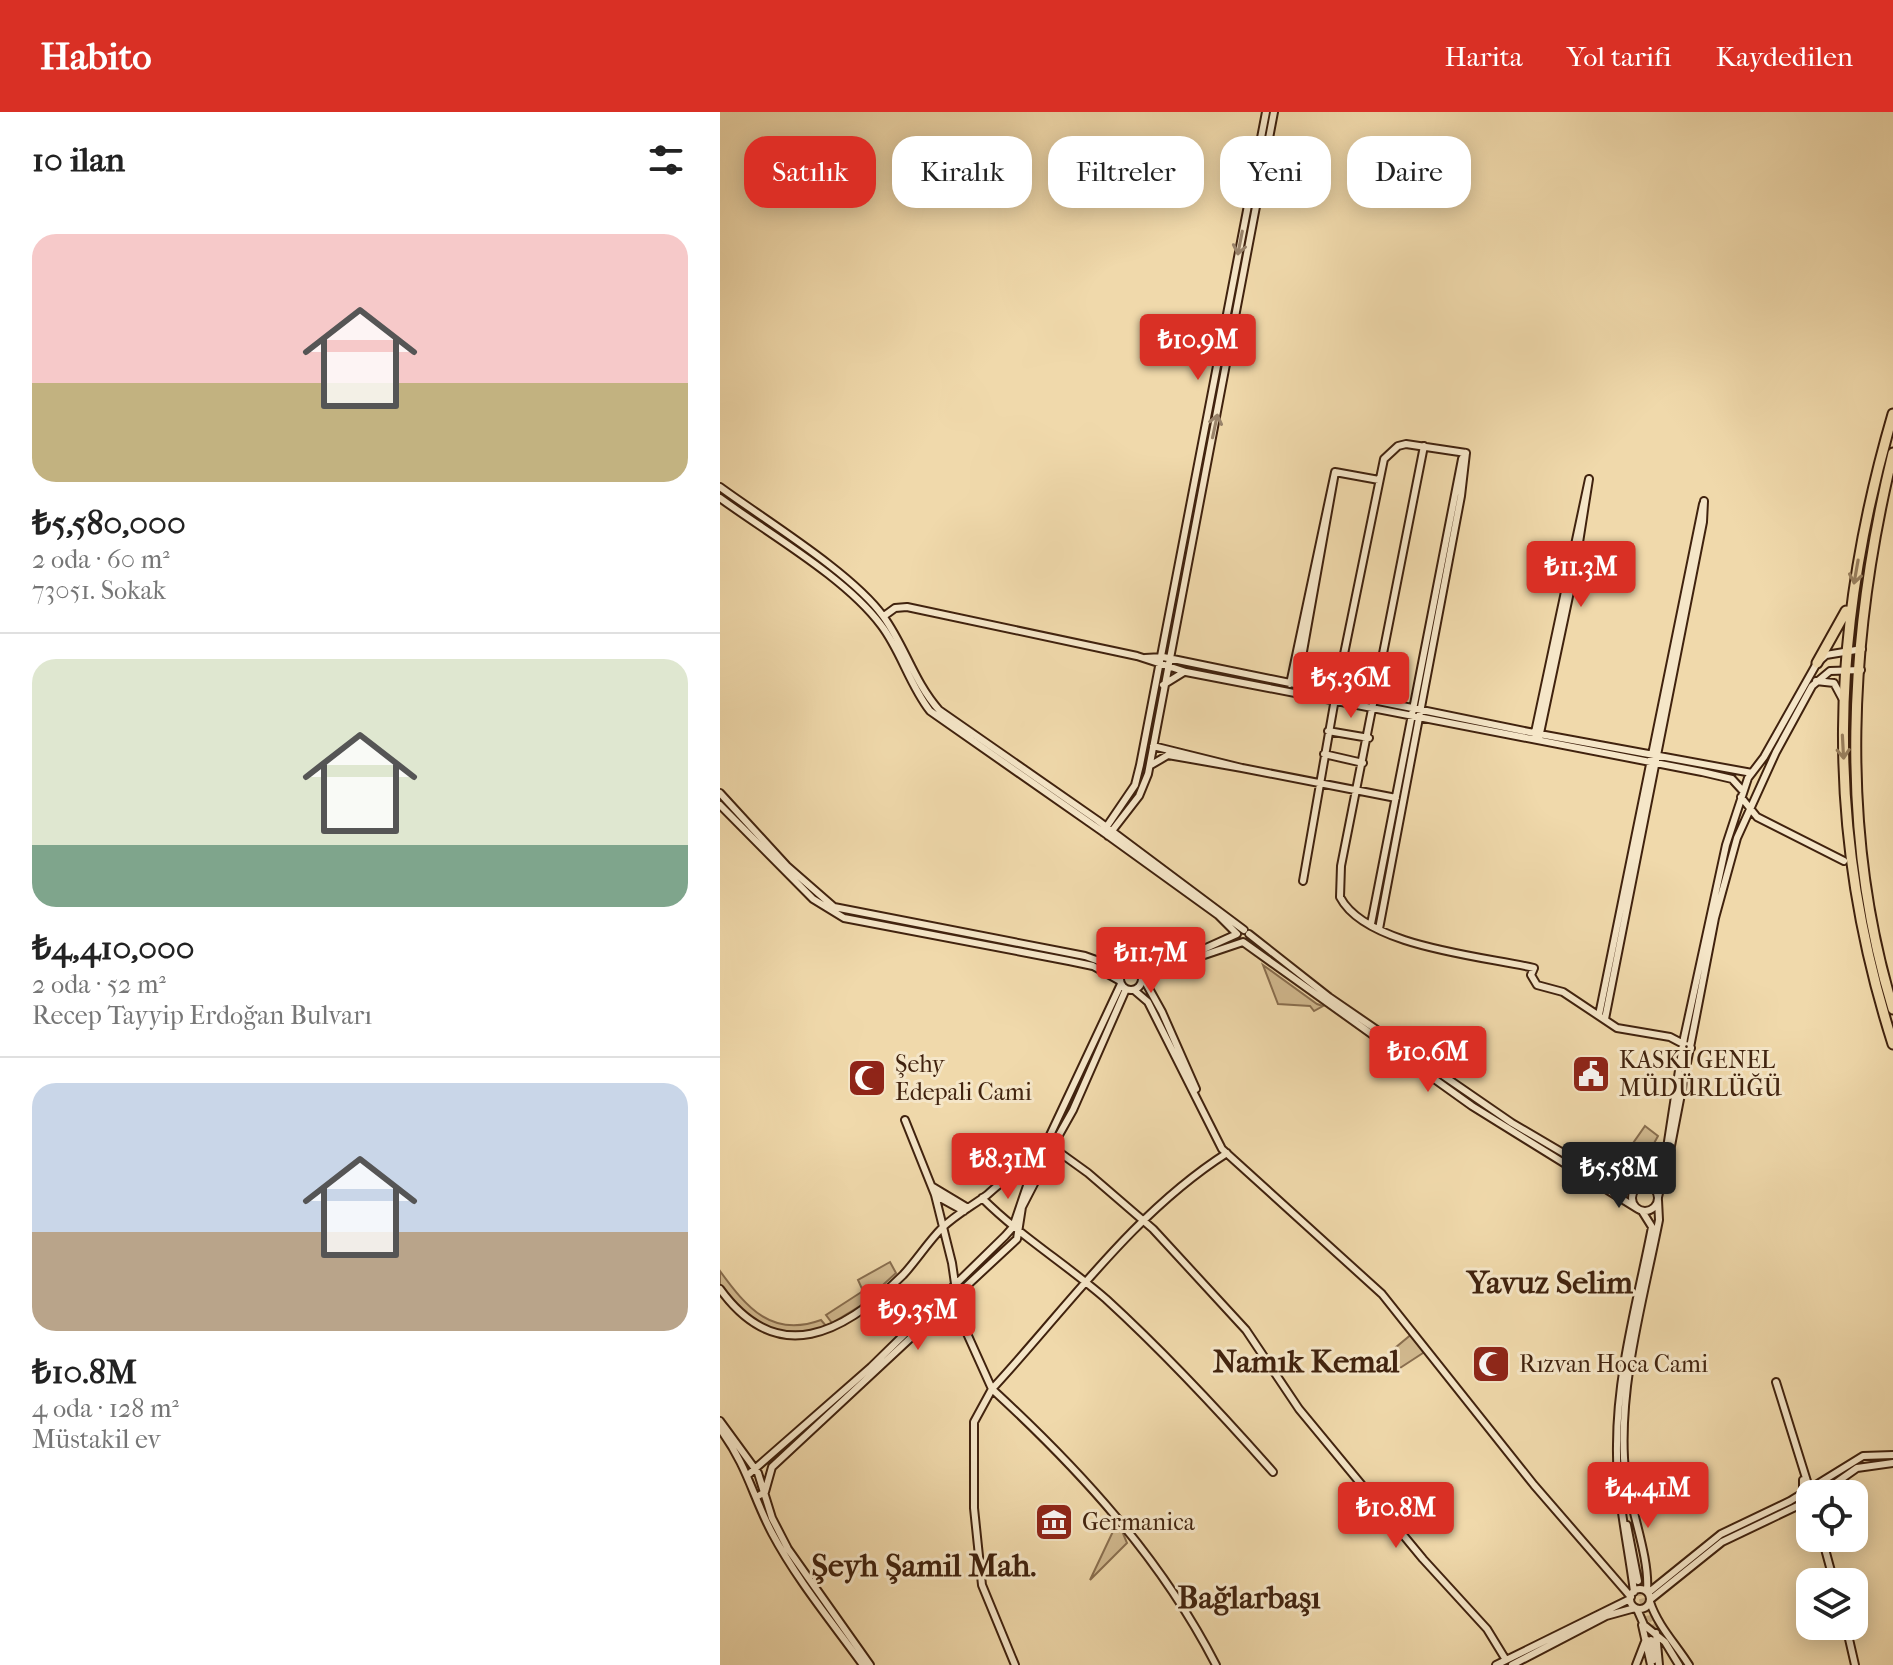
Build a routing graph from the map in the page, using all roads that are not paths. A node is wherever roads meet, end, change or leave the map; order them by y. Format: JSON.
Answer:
{"nodes":[{"id":1,"x":1266,"y":112,"type":"edge"},
{"id":2,"x":1274,"y":112,"type":"edge"},
{"id":3,"x":1893,"y":414,"type":"edge"},
{"id":4,"x":1424,"y":446,"type":"junction"},
{"id":5,"x":1893,"y":453,"type":"edge"},
{"id":6,"x":1379,"y":480,"type":"junction"},
{"id":7,"x":720,"y":487,"type":"edge"},
{"id":8,"x":720,"y":498,"type":"edge"},
{"id":9,"x":1852,"y":597,"type":"junction"},
{"id":10,"x":884,"y":616,"type":"junction"},
{"id":11,"x":1169,"y":644,"type":"junction"},
{"id":12,"x":1862,"y":649,"type":"junction"},
{"id":13,"x":1846,"y":650,"type":"junction"},
{"id":14,"x":1150,"y":659,"type":"junction"},
{"id":15,"x":1165,"y":662,"type":"junction"},
{"id":16,"x":1817,"y":663,"type":"junction"},
{"id":17,"x":1191,"y":664,"type":"junction"},
{"id":18,"x":1844,"y":669,"type":"junction"},
{"id":19,"x":1861,"y":670,"type":"junction"},
{"id":20,"x":1186,"y":672,"type":"junction"},
{"id":21,"x":1159,"y":676,"type":"junction"},
{"id":22,"x":1816,"y":681,"type":"junction"},
{"id":23,"x":1163,"y":685,"type":"junction"},
{"id":24,"x":1293,"y":685,"type":"junction"},
{"id":25,"x":1335,"y":697,"type":"junction"},
{"id":26,"x":1842,"y":698,"type":"junction"},
{"id":27,"x":1375,"y":700,"type":"junction"},
{"id":28,"x":1374,"y":709,"type":"junction"},
{"id":29,"x":1415,"y":713,"type":"junction"},
{"id":30,"x":1328,"y":731,"type":"junction"},
{"id":31,"x":1369,"y":738,"type":"junction"},
{"id":32,"x":1536,"y":738,"type":"junction"},
{"id":33,"x":1153,"y":746,"type":"junction"},
{"id":34,"x":1324,"y":754,"type":"junction"},
{"id":35,"x":1654,"y":759,"type":"junction"},
{"id":36,"x":1363,"y":763,"type":"junction"},
{"id":37,"x":1149,"y":768,"type":"junction"},
{"id":38,"x":1242,"y":768,"type":"junction"},
{"id":39,"x":1752,"y":773,"type":"junction"},
{"id":40,"x":1319,"y":783,"type":"junction"},
{"id":41,"x":1357,"y":792,"type":"junction"},
{"id":42,"x":720,"y":793,"type":"edge"},
{"id":43,"x":1742,"y":794,"type":"junction"},
{"id":44,"x":1758,"y":796,"type":"junction"},
{"id":45,"x":1396,"y":798,"type":"junction"},
{"id":46,"x":1128,"y":804,"type":"junction"},
{"id":47,"x":720,"y":805,"type":"edge"},
{"id":48,"x":1750,"y":810,"type":"junction"},
{"id":49,"x":1097,"y":820,"type":"junction"},
{"id":50,"x":1107,"y":832,"type":"junction"},
{"id":51,"x":1121,"y":838,"type":"junction"},
{"id":52,"x":1844,"y":861,"type":"dead end"},
{"id":53,"x":1303,"y":881,"type":"dead end"},
{"id":54,"x":1228,"y":924,"type":"junction"},
{"id":55,"x":1371,"y":924,"type":"junction"},
{"id":56,"x":1379,"y":929,"type":"junction"},
{"id":57,"x":1246,"y":932,"type":"junction"},
{"id":58,"x":1237,"y":934,"type":"junction"},
{"id":59,"x":1226,"y":939,"type":"junction"},
{"id":60,"x":1243,"y":942,"type":"junction"},
{"id":61,"x":1230,"y":948,"type":"junction"},
{"id":62,"x":1255,"y":951,"type":"junction"},
{"id":63,"x":1137,"y":969,"type":"junction"},
{"id":64,"x":1124,"y":970,"type":"junction"},
{"id":65,"x":1142,"y":976,"type":"junction"},
{"id":66,"x":1125,"y":986,"type":"junction"},
{"id":67,"x":1893,"y":1009,"type":"edge"},
{"id":68,"x":1602,"y":1017,"type":"junction"},
{"id":69,"x":1693,"y":1036,"type":"junction"},
{"id":70,"x":1683,"y":1042,"type":"junction"},
{"id":71,"x":1893,"y":1044,"type":"edge"},
{"id":72,"x":1691,"y":1048,"type":"junction"},
{"id":73,"x":905,"y":1120,"type":"dead end"},
{"id":74,"x":1052,"y":1147,"type":"junction"},
{"id":75,"x":1227,"y":1153,"type":"junction"},
{"id":76,"x":1036,"y":1170,"type":"junction"},
{"id":77,"x":1645,"y":1185,"type":"junction"},
{"id":78,"x":932,"y":1186,"type":"junction"},
{"id":79,"x":1637,"y":1188,"type":"junction"},
{"id":80,"x":935,"y":1195,"type":"junction"},
{"id":81,"x":982,"y":1198,"type":"junction"},
{"id":82,"x":1658,"y":1198,"type":"junction"},
{"id":83,"x":966,"y":1209,"type":"junction"},
{"id":84,"x":1640,"y":1210,"type":"junction"},
{"id":85,"x":1143,"y":1220,"type":"junction"},
{"id":86,"x":943,"y":1226,"type":"junction"},
{"id":87,"x":1015,"y":1229,"type":"junction"},
{"id":88,"x":1005,"y":1236,"type":"junction"},
{"id":89,"x":1012,"y":1243,"type":"junction"},
{"id":90,"x":1037,"y":1247,"type":"junction"},
{"id":91,"x":1088,"y":1284,"type":"junction"},
{"id":92,"x":720,"y":1289,"type":"edge"},
{"id":93,"x":956,"y":1290,"type":"junction"},
{"id":94,"x":1776,"y":1382,"type":"dead end"},
{"id":95,"x":992,"y":1389,"type":"junction"},
{"id":96,"x":720,"y":1421,"type":"edge"},
{"id":97,"x":720,"y":1429,"type":"edge"},
{"id":98,"x":1893,"y":1455,"type":"edge"},
{"id":99,"x":747,"y":1458,"type":"junction"},
{"id":100,"x":766,"y":1462,"type":"junction"},
{"id":101,"x":1893,"y":1463,"type":"edge"},
{"id":102,"x":770,"y":1470,"type":"junction"},
{"id":103,"x":752,"y":1472,"type":"junction"},
{"id":104,"x":1273,"y":1472,"type":"dead end"},
{"id":105,"x":1618,"y":1475,"type":"junction"},
{"id":106,"x":1804,"y":1480,"type":"edge"},
{"id":107,"x":1826,"y":1480,"type":"edge"},
{"id":108,"x":1840,"y":1480,"type":"edge"},
{"id":109,"x":1626,"y":1484,"type":"junction"},
{"id":110,"x":762,"y":1494,"type":"junction"},
{"id":111,"x":1796,"y":1498,"type":"edge"},
{"id":112,"x":1796,"y":1508,"type":"edge"},
{"id":113,"x":1632,"y":1595,"type":"junction"},
{"id":114,"x":1649,"y":1596,"type":"junction"},
{"id":115,"x":1636,"y":1608,"type":"junction"},
{"id":116,"x":1654,"y":1619,"type":"junction"},
{"id":117,"x":1651,"y":1637,"type":"junction"},
{"id":118,"x":1849,"y":1640,"type":"edge"},
{"id":119,"x":1669,"y":1643,"type":"tunnel mouth"},
{"id":120,"x":1658,"y":1651,"type":"junction"},
{"id":121,"x":1671,"y":1652,"type":"junction"},
{"id":122,"x":1509,"y":1662,"type":"edge"},
{"id":123,"x":863,"y":1665,"type":"edge"},
{"id":124,"x":870,"y":1665,"type":"edge"},
{"id":125,"x":1015,"y":1665,"type":"edge"},
{"id":126,"x":1216,"y":1665,"type":"edge"},
{"id":127,"x":1496,"y":1665,"type":"edge"},
{"id":128,"x":1636,"y":1665,"type":"edge"},
{"id":129,"x":1655,"y":1665,"type":"edge"},
{"id":130,"x":1684,"y":1665,"type":"edge"},
{"id":131,"x":1855,"y":1665,"type":"edge"}],
"edges":[{"from":1,"to":11,"type":"main road","one_way":true},
{"from":11,"to":2,"type":"main road","one_way":true},
{"from":3,"to":9,"type":"highway","one_way":true},
{"from":4,"to":6,"type":"main road"},
{"from":4,"to":27,"type":"main road"},
{"from":4,"to":29,"type":"main road"},
{"from":5,"to":12,"type":"highway"},
{"from":6,"to":24,"type":"main road"},
{"from":6,"to":25,"type":"main road"},
{"from":7,"to":10,"type":"main road"},
{"from":8,"to":50,"type":"main road"},
{"from":9,"to":13,"type":"highway"},
{"from":9,"to":16,"type":"highway"},
{"from":10,"to":14,"type":"main road"},
{"from":10,"to":49,"type":"main road"},
{"from":11,"to":14,"type":"main road"},
{"from":11,"to":15,"type":"main road"},
{"from":11,"to":17,"type":"main road"},
{"from":12,"to":13,"type":"main road"},
{"from":12,"to":19,"type":"highway"},
{"from":13,"to":16,"type":"main road"},
{"from":13,"to":18,"type":"highway"},
{"from":14,"to":15,"type":"main road"},
{"from":14,"to":21,"type":"main road"},
{"from":15,"to":17,"type":"main road"},
{"from":15,"to":20,"type":"main road"},
{"from":15,"to":21,"type":"main road"},
{"from":15,"to":23,"type":"main road"},
{"from":16,"to":39,"type":"main road"},
{"from":17,"to":24,"type":"main road"},
{"from":18,"to":19,"type":"main road"},
{"from":18,"to":22,"type":"main road"},
{"from":18,"to":26,"type":"highway"},
{"from":19,"to":67,"type":"highway"},
{"from":20,"to":23,"type":"main road"},
{"from":20,"to":25,"type":"main road"},
{"from":21,"to":46,"type":"main road"},
{"from":22,"to":26,"type":"main road"},
{"from":22,"to":44,"type":"main road"},
{"from":23,"to":33,"type":"main road"},
{"from":24,"to":25,"type":"main road"},
{"from":25,"to":27,"type":"main road"},
{"from":25,"to":28,"type":"main road"},
{"from":25,"to":30,"type":"main road"},
{"from":26,"to":71,"type":"highway","one_way":true},
{"from":27,"to":28,"type":"main road"},
{"from":27,"to":29,"type":"main road"},
{"from":28,"to":29,"type":"main road"},
{"from":28,"to":31,"type":"main road"},
{"from":29,"to":32,"type":"main road"},
{"from":29,"to":45,"type":"main road"},
{"from":29,"to":56,"type":"main road"},
{"from":30,"to":31,"type":"main road"},
{"from":30,"to":34,"type":"main road"},
{"from":31,"to":36,"type":"main road"},
{"from":32,"to":32,"type":"main road"},
{"from":32,"to":35,"type":"main road"},
{"from":33,"to":37,"type":"main road"},
{"from":33,"to":38,"type":"main road"},
{"from":34,"to":36,"type":"main road"},
{"from":34,"to":40,"type":"main road"},
{"from":35,"to":35,"type":"main road"},
{"from":35,"to":39,"type":"main road"},
{"from":35,"to":43,"type":"main road"},
{"from":35,"to":68,"type":"main road"},
{"from":36,"to":41,"type":"main road"},
{"from":37,"to":38,"type":"main road"},
{"from":37,"to":46,"type":"main road"},
{"from":38,"to":40,"type":"main road"},
{"from":39,"to":43,"type":"main road"},
{"from":40,"to":41,"type":"main road"},
{"from":40,"to":53,"type":"main road"},
{"from":41,"to":45,"type":"main road"},
{"from":41,"to":55,"type":"main road"},
{"from":42,"to":64,"type":"main road"},
{"from":43,"to":44,"type":"main road"},
{"from":43,"to":48,"type":"main road"},
{"from":43,"to":70,"type":"main road"},
{"from":44,"to":48,"type":"main road"},
{"from":45,"to":55,"type":"main road"},
{"from":46,"to":49,"type":"main road"},
{"from":46,"to":50,"type":"main road"},
{"from":46,"to":51,"type":"main road"},
{"from":47,"to":66,"type":"main road"},
{"from":48,"to":52,"type":"main road"},
{"from":48,"to":69,"type":"main road"},
{"from":49,"to":50,"type":"main road"},
{"from":50,"to":51,"type":"main road"},
{"from":50,"to":54,"type":"main road"},
{"from":51,"to":57,"type":"main road"},
{"from":54,"to":58,"type":"main road"},
{"from":54,"to":59,"type":"main road"},
{"from":55,"to":56,"type":"main road"},
{"from":56,"to":68,"type":"main road"},
{"from":57,"to":58,"type":"main road"},
{"from":57,"to":60,"type":"main road"},
{"from":57,"to":79,"type":"main road"},
{"from":58,"to":59,"type":"main road"},
{"from":58,"to":60,"type":"main road"},
{"from":59,"to":63,"type":"main road"},
{"from":60,"to":61,"type":"main road"},
{"from":60,"to":62,"type":"main road"},
{"from":61,"to":62,"type":"main road"},
{"from":61,"to":65,"type":"main road"},
{"from":62,"to":84,"type":"main road"},
{"from":63,"to":64,"type":"main road"},
{"from":63,"to":65,"type":"main road"},
{"from":64,"to":66,"type":"main road"},
{"from":65,"to":66,"type":"main road"},
{"from":65,"to":75,"type":"main road"},
{"from":66,"to":74,"type":"main road"},
{"from":66,"to":75,"type":"main road"},
{"from":66,"to":76,"type":"main road"},
{"from":68,"to":70,"type":"main road"},
{"from":69,"to":70,"type":"main road"},
{"from":69,"to":72,"type":"main road"},
{"from":70,"to":72,"type":"main road"},
{"from":70,"to":77,"type":"main road"},
{"from":72,"to":82,"type":"main road"},
{"from":73,"to":78,"type":"main road"},
{"from":74,"to":76,"type":"main road"},
{"from":74,"to":85,"type":"main road"},
{"from":75,"to":85,"type":"main road"},
{"from":75,"to":113,"type":"main road"},
{"from":76,"to":81,"type":"main road"},
{"from":76,"to":87,"type":"main road"},
{"from":77,"to":79,"type":"main road"},
{"from":77,"to":82,"type":"main road"},
{"from":78,"to":80,"type":"main road"},
{"from":78,"to":83,"type":"main road"},
{"from":79,"to":84,"type":"main road"},
{"from":80,"to":83,"type":"main road"},
{"from":80,"to":86,"type":"main road"},
{"from":81,"to":83,"type":"main road"},
{"from":81,"to":87,"type":"main road"},
{"from":82,"to":84,"type":"main road"},
{"from":82,"to":109,"type":"main road"},
{"from":83,"to":86,"type":"main road"},
{"from":84,"to":105,"type":"main road"},
{"from":85,"to":91,"type":"main road"},
{"from":85,"to":122,"type":"main road"},
{"from":86,"to":92,"type":"main road"},
{"from":86,"to":93,"type":"main road"},
{"from":87,"to":88,"type":"main road"},
{"from":87,"to":89,"type":"main road"},
{"from":87,"to":90,"type":"main road"},
{"from":88,"to":89,"type":"main road"},
{"from":88,"to":93,"type":"main road"},
{"from":89,"to":90,"type":"main road"},
{"from":89,"to":93,"type":"main road"},
{"from":90,"to":91,"type":"main road"},
{"from":91,"to":95,"type":"main road"},
{"from":91,"to":104,"type":"main road"},
{"from":93,"to":95,"type":"main road"},
{"from":93,"to":100,"type":"main road"},
{"from":93,"to":102,"type":"main road"},
{"from":94,"to":106,"type":"main road"},
{"from":95,"to":125,"type":"main road"},
{"from":95,"to":126,"type":"main road"},
{"from":96,"to":99,"type":"main road"},
{"from":97,"to":103,"type":"main road"},
{"from":98,"to":107,"type":"main road"},
{"from":99,"to":100,"type":"main road"},
{"from":99,"to":103,"type":"main road"},
{"from":100,"to":102,"type":"main road"},
{"from":100,"to":103,"type":"main road"},
{"from":101,"to":108,"type":"main road"},
{"from":102,"to":110,"type":"main road"},
{"from":103,"to":110,"type":"main road"},
{"from":105,"to":109,"type":"main road"},
{"from":105,"to":113,"type":"main road"},
{"from":109,"to":114,"type":"main road"},
{"from":110,"to":123,"type":"main road"},
{"from":110,"to":124,"type":"main road"},
{"from":111,"to":114,"type":"main road"},
{"from":112,"to":114,"type":"main road"},
{"from":113,"to":114,"type":"main road"},
{"from":113,"to":115,"type":"main road"},
{"from":113,"to":122,"type":"main road"},
{"from":114,"to":115,"type":"main road"},
{"from":114,"to":116,"type":"main road"},
{"from":115,"to":117,"type":"main road"},
{"from":115,"to":122,"type":"main road"},
{"from":116,"to":117,"type":"main road"},
{"from":116,"to":130,"type":"main road"},
{"from":117,"to":120,"type":"main road"},
{"from":117,"to":121,"type":"main road"},
{"from":117,"to":128,"type":"main road"},
{"from":117,"to":129,"type":"main road"},
{"from":118,"to":131,"type":"main road"},
{"from":119,"to":130,"type":"main road"},
{"from":120,"to":121,"type":"main road"},
{"from":120,"to":129,"type":"main road"},
{"from":121,"to":130,"type":"main road"},
{"from":122,"to":127,"type":"main road"}]}
